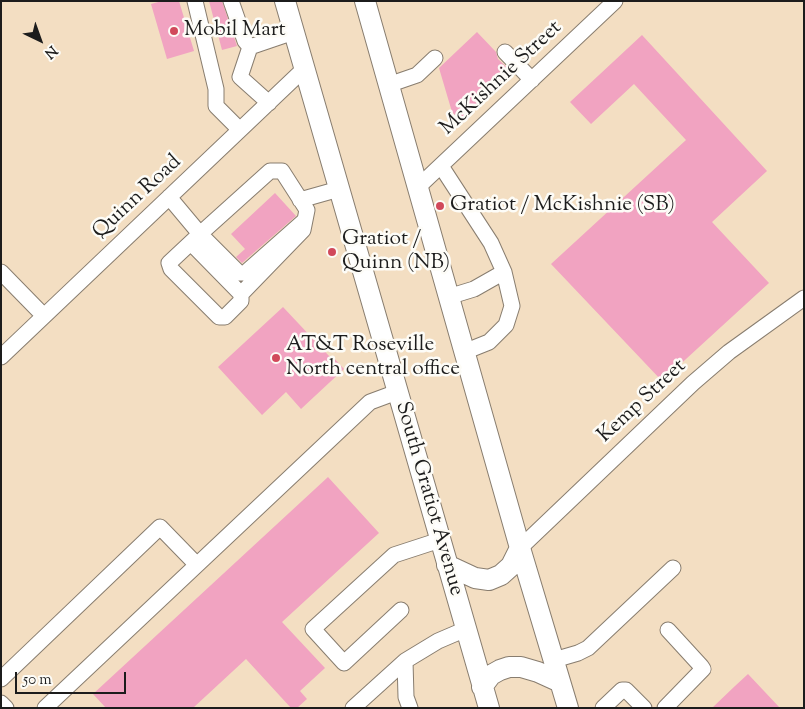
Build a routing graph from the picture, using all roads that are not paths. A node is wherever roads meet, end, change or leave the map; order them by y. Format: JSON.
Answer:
{"nodes":[{"id":1,"x":195,"y":1,"type":"edge"},
{"id":2,"x":231,"y":1,"type":"edge"},
{"id":3,"x":285,"y":1,"type":"edge"},
{"id":4,"x":365,"y":1,"type":"edge"},
{"id":5,"x":615,"y":1,"type":"edge"},
{"id":6,"x":294,"y":32,"type":"junction"},
{"id":7,"x":250,"y":47,"type":"junction"},
{"id":8,"x":505,"y":52,"type":"dead end"},
{"id":9,"x":435,"y":58,"type":"dead end"},
{"id":10,"x":304,"y":69,"type":"junction"},
{"id":11,"x":240,"y":77,"type":"junction"},
{"id":12,"x":532,"y":80,"type":"junction"},
{"id":13,"x":388,"y":84,"type":"junction"},
{"id":14,"x":216,"y":89,"type":"junction"},
{"id":15,"x":269,"y":103,"type":"junction"},
{"id":16,"x":240,"y":130,"type":"junction"},
{"id":17,"x":441,"y":166,"type":"junction"},
{"id":18,"x":417,"y":188,"type":"junction"},
{"id":19,"x":338,"y":189,"type":"junction"},
{"id":20,"x":169,"y":198,"type":"junction"},
{"id":21,"x":300,"y":200,"type":"junction"},
{"id":22,"x":305,"y":220,"type":"junction"},
{"id":23,"x":195,"y":239,"type":"junction"},
{"id":24,"x":1,"y":272,"type":"edge"},
{"id":25,"x":504,"y":272,"type":"junction"},
{"id":26,"x":242,"y":294,"type":"junction"},
{"id":27,"x":448,"y":297,"type":"junction"},
{"id":28,"x":804,"y":298,"type":"edge"},
{"id":29,"x":44,"y":316,"type":"junction"},
{"id":30,"x":464,"y":352,"type":"junction"},
{"id":31,"x":1,"y":357,"type":"edge"},
{"id":32,"x":397,"y":392,"type":"junction"},
{"id":33,"x":440,"y":540,"type":"junction"},
{"id":34,"x":520,"y":548,"type":"junction"},
{"id":35,"x":196,"y":565,"type":"junction"},
{"id":36,"x":447,"y":565,"type":"junction"},
{"id":37,"x":673,"y":568,"type":"dead end"},
{"id":38,"x":401,"y":610,"type":"dead end"},
{"id":39,"x":466,"y":629,"type":"junction"},
{"id":40,"x":668,"y":630,"type":"dead end"},
{"id":41,"x":554,"y":660,"type":"junction"},
{"id":42,"x":405,"y":661,"type":"junction"},
{"id":43,"x":1,"y":679,"type":"edge"},
{"id":44,"x":560,"y":682,"type":"junction"},
{"id":45,"x":482,"y":686,"type":"junction"},
{"id":46,"x":1,"y":703,"type":"edge"},
{"id":47,"x":50,"y":706,"type":"edge"},
{"id":48,"x":6,"y":708,"type":"edge"},
{"id":49,"x":353,"y":708,"type":"edge"},
{"id":50,"x":410,"y":708,"type":"edge"},
{"id":51,"x":489,"y":708,"type":"edge"},
{"id":52,"x":568,"y":708,"type":"edge"},
{"id":53,"x":603,"y":708,"type":"edge"},
{"id":54,"x":644,"y":708,"type":"edge"},
{"id":55,"x":665,"y":708,"type":"edge"}],
"edges":[{"from":1,"to":14,"type":"street"},
{"from":2,"to":7,"type":"street"},
{"from":3,"to":6,"type":"main road","name":"South Gratiot Avenue"},
{"from":4,"to":13,"type":"main road"},
{"from":5,"to":12,"type":"street","name":"McKishnie Street"},
{"from":6,"to":7,"type":"street"},
{"from":6,"to":10,"type":"main road","name":"South Gratiot Avenue"},
{"from":7,"to":11,"type":"street"},
{"from":8,"to":12,"type":"street"},
{"from":9,"to":13,"type":"street"},
{"from":10,"to":15,"type":"street","name":"Quinn Road"},
{"from":10,"to":19,"type":"main road","name":"South Gratiot Avenue"},
{"from":11,"to":14,"type":"street"},
{"from":11,"to":15,"type":"street"},
{"from":12,"to":17,"type":"street","name":"McKishnie Street"},
{"from":13,"to":18,"type":"main road"},
{"from":14,"to":16,"type":"street"},
{"from":15,"to":16,"type":"street","name":"Quinn Road"},
{"from":16,"to":20,"type":"street","name":"Quinn Road"},
{"from":17,"to":18,"type":"street","name":"McKishnie Street"},
{"from":17,"to":25,"type":"street"},
{"from":18,"to":27,"type":"main road"},
{"from":19,"to":21,"type":"street"},
{"from":19,"to":32,"type":"main road","name":"South Gratiot Avenue"},
{"from":20,"to":23,"type":"street"},
{"from":20,"to":29,"type":"street","name":"Quinn Road"},
{"from":21,"to":22,"type":"street"},
{"from":21,"to":23,"type":"street"},
{"from":22,"to":23,"type":"street"},
{"from":22,"to":26,"type":"street"},
{"from":23,"to":26,"type":"street"},
{"from":23,"to":26,"type":"street"},
{"from":24,"to":29,"type":"street"},
{"from":25,"to":27,"type":"street"},
{"from":25,"to":30,"type":"street"},
{"from":27,"to":30,"type":"main road"},
{"from":28,"to":34,"type":"street","name":"Kemp Street"},
{"from":29,"to":31,"type":"street","name":"Quinn Road"},
{"from":30,"to":34,"type":"main road"},
{"from":32,"to":33,"type":"main road","name":"South Gratiot Avenue"},
{"from":32,"to":35,"type":"street"},
{"from":33,"to":36,"type":"main road","name":"South Gratiot Avenue"},
{"from":33,"to":38,"type":"street"},
{"from":34,"to":36,"type":"main road"},
{"from":34,"to":41,"type":"main road"},
{"from":35,"to":43,"type":"street"},
{"from":35,"to":47,"type":"street"},
{"from":36,"to":39,"type":"main road","name":"South Gratiot Avenue"},
{"from":37,"to":41,"type":"street"},
{"from":39,"to":42,"type":"street"},
{"from":39,"to":45,"type":"main road","name":"South Gratiot Avenue"},
{"from":40,"to":55,"type":"street"},
{"from":41,"to":44,"type":"main road"},
{"from":42,"to":49,"type":"street"},
{"from":42,"to":50,"type":"street"},
{"from":44,"to":45,"type":"main road"},
{"from":44,"to":52,"type":"main road"},
{"from":45,"to":51,"type":"main road","name":"South Gratiot Avenue"},
{"from":46,"to":48,"type":"street"},
{"from":53,"to":54,"type":"street"}]}
